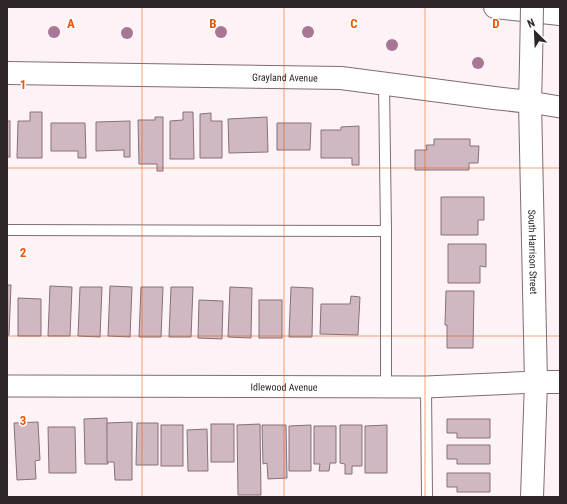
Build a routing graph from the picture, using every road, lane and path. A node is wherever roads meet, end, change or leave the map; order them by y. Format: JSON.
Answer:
{"nodes":[{"id":1,"x":495,"y":7,"type":"edge"},
{"id":2,"x":532,"y":7,"type":"edge"},
{"id":3,"x":560,"y":14,"type":"edge"},
{"id":4,"x":7,"y":73,"type":"edge"},
{"id":5,"x":384,"y":84,"type":"junction"},
{"id":6,"x":530,"y":102,"type":"junction"},
{"id":7,"x":560,"y":108,"type":"edge"},
{"id":8,"x":7,"y":230,"type":"edge"},
{"id":9,"x":386,"y":231,"type":"junction"},
{"id":10,"x":536,"y":382,"type":"junction"},
{"id":11,"x":560,"y":382,"type":"edge"},
{"id":12,"x":7,"y":386,"type":"edge"},
{"id":13,"x":386,"y":387,"type":"junction"},
{"id":14,"x":426,"y":387,"type":"junction"},
{"id":15,"x":427,"y":497,"type":"edge"},
{"id":16,"x":532,"y":497,"type":"edge"}],
"edges":[{"from":1,"to":3,"type":"main road"},
{"from":2,"to":6,"type":"main road","name":"South Harrison Street","bridge":true},
{"from":4,"to":5,"type":"main road","name":"Grayland Avenue"},
{"from":5,"to":6,"type":"main road","name":"Grayland Avenue"},
{"from":5,"to":9,"type":"lane"},
{"from":6,"to":7,"type":"street","name":"Grayland Avenue"},
{"from":6,"to":10,"type":"main road","name":"South Harrison Street"},
{"from":8,"to":9,"type":"lane"},
{"from":9,"to":13,"type":"lane"},
{"from":10,"to":11,"type":"main road","name":"Idlewood Avenue"},
{"from":10,"to":14,"type":"street","name":"Idlewood Avenue"},
{"from":10,"to":16,"type":"main road","name":"South Harrison Street"},
{"from":12,"to":13,"type":"street","name":"Idlewood Avenue"},
{"from":13,"to":14,"type":"street","name":"Idlewood Avenue"},
{"from":14,"to":15,"type":"lane"}]}
